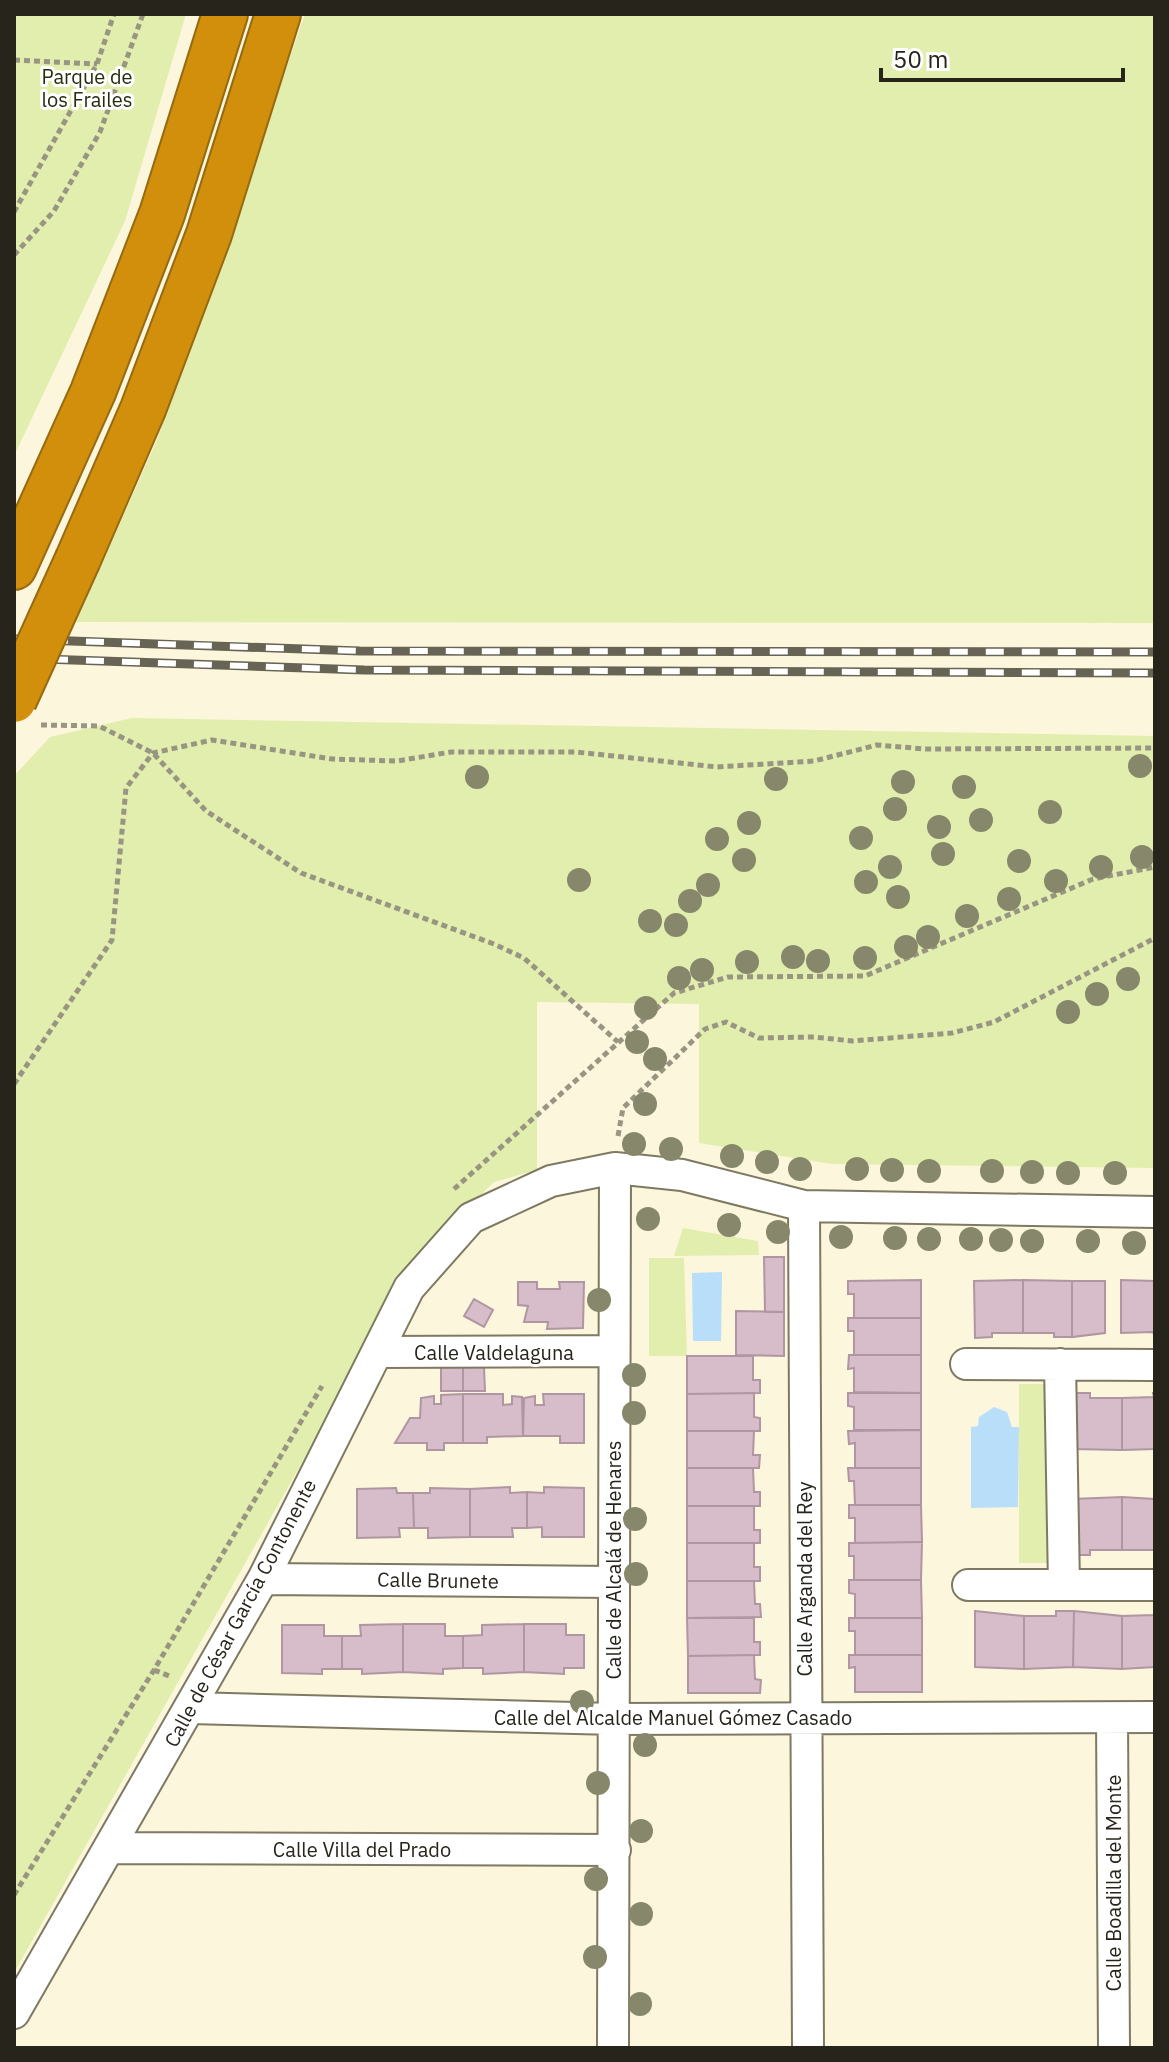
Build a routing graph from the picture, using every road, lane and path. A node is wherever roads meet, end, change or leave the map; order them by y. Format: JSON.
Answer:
{"nodes":[{"id":1,"x":114,"y":14,"type":"edge"},
{"id":2,"x":143,"y":14,"type":"edge"},
{"id":3,"x":225,"y":14,"type":"edge"},
{"id":4,"x":278,"y":14,"type":"edge"},
{"id":5,"x":14,"y":60,"type":"edge"},
{"id":6,"x":97,"y":64,"type":"junction"},
{"id":7,"x":14,"y":210,"type":"edge"},
{"id":8,"x":14,"y":255,"type":"edge"},
{"id":9,"x":15,"y":564,"type":"edge"},
{"id":10,"x":20,"y":712,"type":"edge"},
{"id":11,"x":1155,"y":748,"type":"edge"},
{"id":12,"x":153,"y":753,"type":"junction"},
{"id":13,"x":1155,"y":867,"type":"edge"},
{"id":14,"x":1155,"y":938,"type":"edge"},
{"id":15,"x":14,"y":1084,"type":"edge"},
{"id":16,"x":618,"y":1136,"type":"dead end"},
{"id":17,"x":615,"y":1168,"type":"junction"},
{"id":18,"x":804,"y":1206,"type":"junction"},
{"id":19,"x":1155,"y":1212,"type":"edge"},
{"id":20,"x":612,"y":1351,"type":"junction"},
{"id":21,"x":377,"y":1352,"type":"junction"},
{"id":22,"x":966,"y":1364,"type":"dead end"},
{"id":23,"x":1060,"y":1364,"type":"junction"},
{"id":24,"x":1155,"y":1365,"type":"edge"},
{"id":25,"x":263,"y":1579,"type":"junction"},
{"id":26,"x":612,"y":1582,"type":"junction"},
{"id":27,"x":968,"y":1585,"type":"dead end"},
{"id":28,"x":1064,"y":1585,"type":"junction"},
{"id":29,"x":1155,"y":1585,"type":"edge"},
{"id":30,"x":191,"y":1708,"type":"junction"},
{"id":31,"x":804,"y":1717,"type":"junction"},
{"id":32,"x":1155,"y":1717,"type":"edge"},
{"id":33,"x":1112,"y":1718,"type":"junction"},
{"id":34,"x":614,"y":1719,"type":"junction"},
{"id":35,"x":110,"y":1848,"type":"junction"},
{"id":36,"x":615,"y":1850,"type":"junction"},
{"id":37,"x":14,"y":2013,"type":"edge"},
{"id":38,"x":613,"y":2048,"type":"edge"},
{"id":39,"x":808,"y":2048,"type":"edge"},
{"id":40,"x":1114,"y":2048,"type":"edge"}],
"edges":[{"from":1,"to":6,"type":"path"},
{"from":2,"to":8,"type":"path"},
{"from":3,"to":9,"type":"highway"},
{"from":4,"to":10,"type":"highway","bridge":true},
{"from":5,"to":6,"type":"path"},
{"from":6,"to":7,"type":"path"},
{"from":10,"to":12,"type":"path"},
{"from":11,"to":12,"type":"path"},
{"from":12,"to":13,"type":"path"},
{"from":12,"to":15,"type":"path"},
{"from":14,"to":16,"type":"path"},
{"from":17,"to":18,"type":"street"},
{"from":17,"to":20,"type":"street","name":"Calle de Alcalá de Henares"},
{"from":17,"to":21,"type":"street","name":"Calle de César García Contonente"},
{"from":18,"to":19,"type":"street"},
{"from":18,"to":31,"type":"street","name":"Calle Arganda del Rey"},
{"from":20,"to":21,"type":"street","name":"Calle Valdelaguna"},
{"from":20,"to":26,"type":"street","name":"Calle de Alcalá de Henares"},
{"from":21,"to":25,"type":"street","name":"Calle de César García Contonente"},
{"from":22,"to":23,"type":"street"},
{"from":23,"to":24,"type":"street"},
{"from":23,"to":28,"type":"street"},
{"from":25,"to":26,"type":"street","name":"Calle Brunete"},
{"from":25,"to":30,"type":"street","name":"Calle de César García Contonente"},
{"from":26,"to":34,"type":"street","name":"Calle de Alcalá de Henares"},
{"from":27,"to":28,"type":"street"},
{"from":28,"to":29,"type":"street"},
{"from":30,"to":34,"type":"street","name":"Calle del Alcalde Manuel Gómez Casado"},
{"from":30,"to":35,"type":"street","name":"Calle de César García Contonente"},
{"from":31,"to":33,"type":"street","name":"Calle del Alcalde Manuel Gómez Casado"},
{"from":31,"to":34,"type":"street","name":"Calle del Alcalde Manuel Gómez Casado"},
{"from":31,"to":39,"type":"street","name":"Calle Arganda del Rey"},
{"from":32,"to":33,"type":"street","name":"Calle del Alcalde Manuel Gómez Casado"},
{"from":33,"to":40,"type":"street","name":"Calle Boadilla del Monte"},
{"from":34,"to":36,"type":"street","name":"Calle de Alcalá de Henares"},
{"from":35,"to":36,"type":"street","name":"Calle Villa del Prado"},
{"from":35,"to":37,"type":"street","name":"Calle de César García Contonente"},
{"from":36,"to":38,"type":"street","name":"Calle de Alcalá de Henares"}]}
